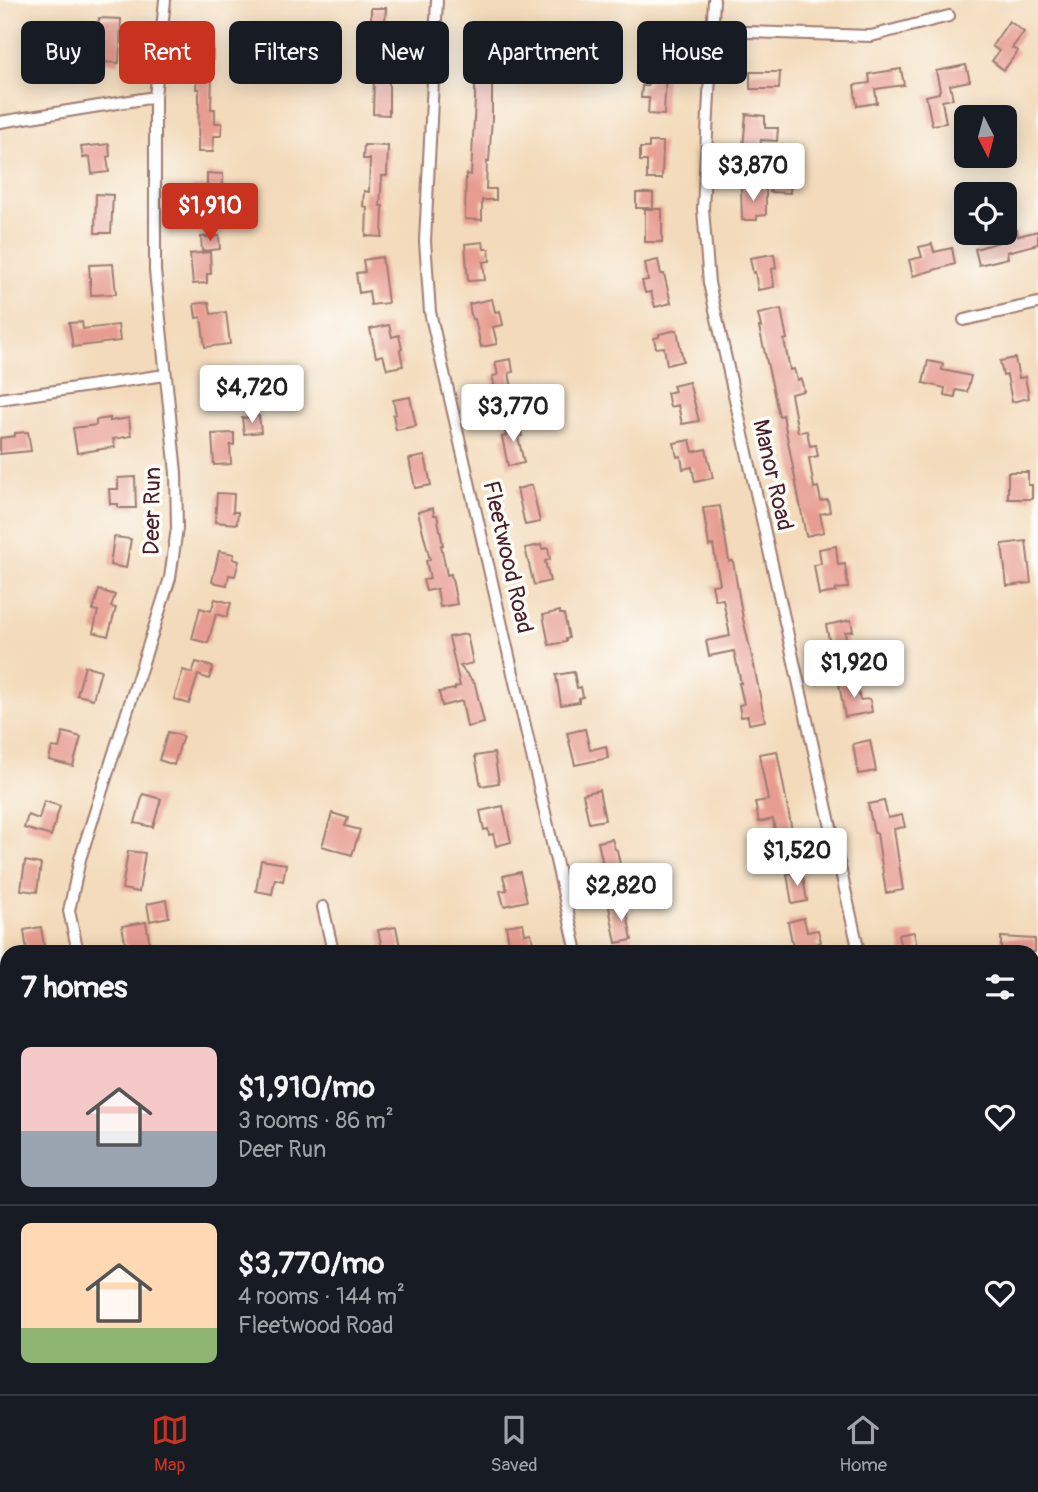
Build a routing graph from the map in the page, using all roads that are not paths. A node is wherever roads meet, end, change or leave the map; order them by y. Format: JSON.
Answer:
{"nodes":[{"id":1,"x":165,"y":0,"type":"edge"},
{"id":2,"x":437,"y":0,"type":"edge"},
{"id":3,"x":714,"y":0,"type":"edge"},
{"id":4,"x":949,"y":16,"type":"dead end"},
{"id":5,"x":713,"y":21,"type":"edge"},
{"id":6,"x":747,"y":32,"type":"edge"},
{"id":7,"x":710,"y":84,"type":"edge"},
{"id":8,"x":155,"y":97,"type":"junction"},
{"id":9,"x":0,"y":122,"type":"edge"},
{"id":10,"x":1038,"y":303,"type":"edge"},
{"id":11,"x":964,"y":320,"type":"dead end"},
{"id":12,"x":165,"y":375,"type":"junction"},
{"id":13,"x":0,"y":399,"type":"edge"},
{"id":14,"x":323,"y":907,"type":"dead end"},
{"id":15,"x":76,"y":945,"type":"edge"},
{"id":16,"x":331,"y":945,"type":"edge"},
{"id":17,"x":575,"y":945,"type":"edge"},
{"id":18,"x":857,"y":945,"type":"edge"}],
"edges":[{"from":1,"to":8,"type":"street","name":"Deer Run"},
{"from":2,"to":17,"type":"street","name":"Fleetwood Road"},
{"from":3,"to":5,"type":"street","name":"Manor Road"},
{"from":4,"to":6,"type":"street"},
{"from":7,"to":18,"type":"street","name":"Manor Road"},
{"from":8,"to":9,"type":"street"},
{"from":8,"to":12,"type":"street","name":"Deer Run"},
{"from":10,"to":11,"type":"street"},
{"from":12,"to":13,"type":"street"},
{"from":12,"to":15,"type":"street","name":"Deer Run"},
{"from":14,"to":16,"type":"street"}]}
